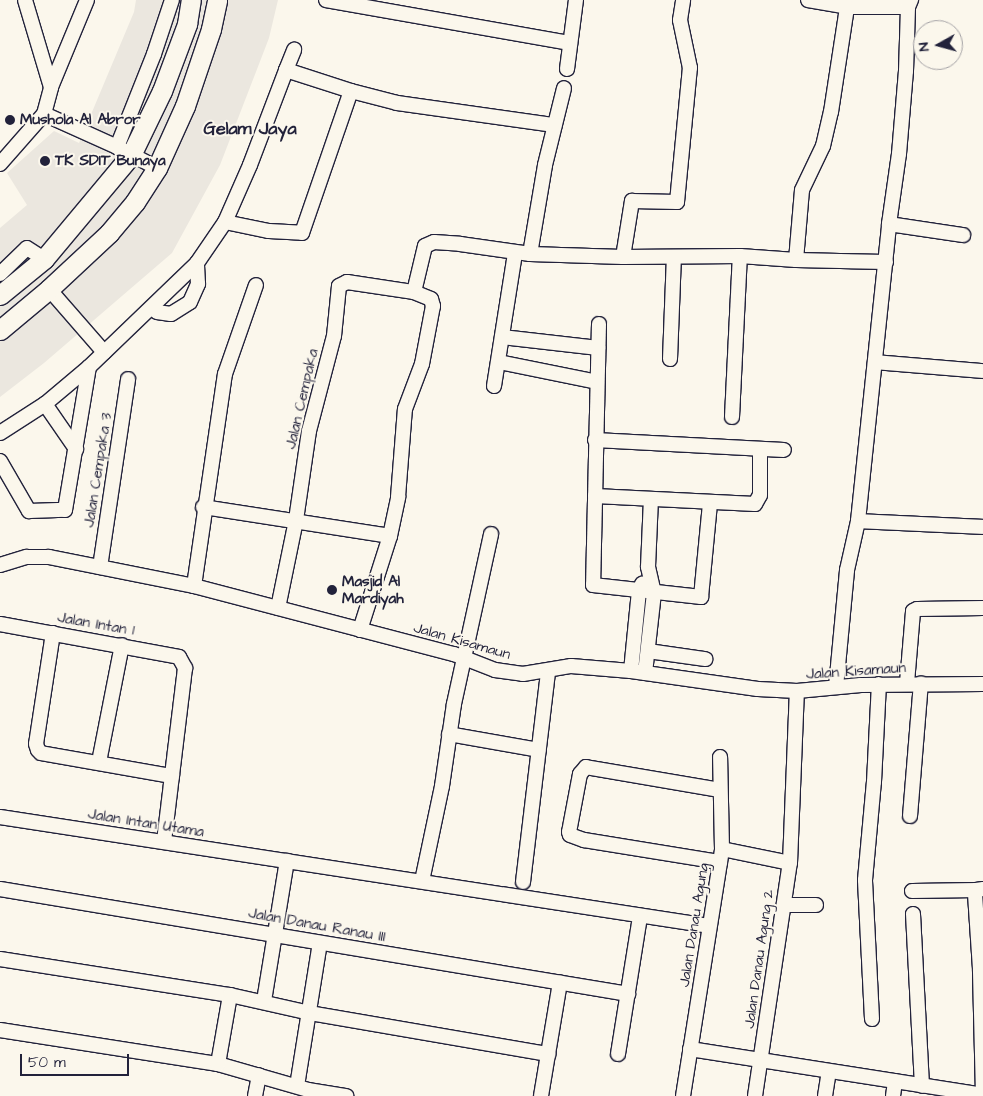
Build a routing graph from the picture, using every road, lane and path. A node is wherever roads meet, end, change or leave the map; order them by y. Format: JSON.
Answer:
{"nodes":[{"id":1,"x":25,"y":0,"type":"edge"},
{"id":2,"x":87,"y":0,"type":"edge"},
{"id":3,"x":172,"y":0,"type":"edge"},
{"id":4,"x":191,"y":0,"type":"edge"},
{"id":5,"x":217,"y":0,"type":"edge"},
{"id":6,"x":326,"y":0,"type":"edge"},
{"id":7,"x":576,"y":0,"type":"edge"},
{"id":8,"x":683,"y":0,"type":"edge"},
{"id":9,"x":808,"y":0,"type":"edge"},
{"id":10,"x":909,"y":4,"type":"edge"},
{"id":11,"x":847,"y":7,"type":"junction"},
{"id":12,"x":167,"y":18,"type":"junction"},
{"id":13,"x":187,"y":24,"type":"junction"},
{"id":14,"x":570,"y":42,"type":"junction"},
{"id":15,"x":294,"y":50,"type":"dead end"},
{"id":16,"x":567,"y":69,"type":"dead end"},
{"id":17,"x":286,"y":70,"type":"junction"},
{"id":18,"x":51,"y":87,"type":"junction"},
{"id":19,"x":564,"y":88,"type":"dead end"},
{"id":20,"x":351,"y":91,"type":"junction"},
{"id":21,"x":44,"y":114,"type":"junction"},
{"id":22,"x":554,"y":125,"type":"junction"},
{"id":23,"x":128,"y":153,"type":"junction"},
{"id":24,"x":0,"y":164,"type":"edge"},
{"id":25,"x":155,"y":168,"type":"junction"},
{"id":26,"x":226,"y":222,"type":"junction"},
{"id":27,"x":889,"y":224,"type":"junction"},
{"id":28,"x":963,"y":235,"type":"dead end"},
{"id":29,"x":515,"y":253,"type":"junction"},
{"id":30,"x":530,"y":254,"type":"junction"},
{"id":31,"x":740,"y":256,"type":"junction"},
{"id":32,"x":622,"y":257,"type":"junction"},
{"id":33,"x":674,"y":257,"type":"junction"},
{"id":34,"x":44,"y":259,"type":"junction"},
{"id":35,"x":796,"y":260,"type":"junction"},
{"id":36,"x":886,"y":262,"type":"junction"},
{"id":37,"x":197,"y":263,"type":"junction"},
{"id":38,"x":0,"y":274,"type":"edge"},
{"id":39,"x":256,"y":285,"type":"dead end"},
{"id":40,"x":50,"y":289,"type":"junction"},
{"id":41,"x":414,"y":292,"type":"junction"},
{"id":42,"x":0,"y":295,"type":"edge"},
{"id":43,"x":153,"y":307,"type":"junction"},
{"id":44,"x":599,"y":324,"type":"dead end"},
{"id":45,"x":0,"y":330,"type":"edge"},
{"id":46,"x":502,"y":337,"type":"junction"},
{"id":47,"x":598,"y":348,"type":"junction"},
{"id":48,"x":104,"y":352,"type":"junction"},
{"id":49,"x":670,"y":360,"type":"dead end"},
{"id":50,"x":499,"y":362,"type":"junction"},
{"id":51,"x":875,"y":362,"type":"junction"},
{"id":52,"x":89,"y":366,"type":"junction"},
{"id":53,"x":983,"y":372,"type":"edge"},
{"id":54,"x":128,"y":379,"type":"dead end"},
{"id":55,"x":597,"y":382,"type":"junction"},
{"id":56,"x":494,"y":386,"type":"dead end"},
{"id":57,"x":45,"y":404,"type":"junction"},
{"id":58,"x":732,"y":417,"type":"dead end"},
{"id":59,"x":0,"y":433,"type":"edge"},
{"id":60,"x":595,"y":440,"type":"junction"},
{"id":61,"x":76,"y":449,"type":"junction"},
{"id":62,"x":760,"y":449,"type":"junction"},
{"id":63,"x":784,"y":450,"type":"dead end"},
{"id":64,"x":0,"y":462,"type":"edge"},
{"id":65,"x":595,"y":496,"type":"junction"},
{"id":66,"x":651,"y":499,"type":"junction"},
{"id":67,"x":710,"y":503,"type":"junction"},
{"id":68,"x":204,"y":507,"type":"junction"},
{"id":69,"x":296,"y":520,"type":"junction"},
{"id":70,"x":858,"y":521,"type":"junction"},
{"id":71,"x":983,"y":528,"type":"edge"},
{"id":72,"x":491,"y":534,"type":"dead end"},
{"id":73,"x":390,"y":536,"type":"junction"},
{"id":74,"x":0,"y":565,"type":"edge"},
{"id":75,"x":100,"y":567,"type":"junction"},
{"id":76,"x":648,"y":567,"type":"junction"},
{"id":77,"x":194,"y":586,"type":"junction"},
{"id":78,"x":639,"y":591,"type":"junction"},
{"id":79,"x":654,"y":593,"type":"junction"},
{"id":80,"x":278,"y":608,"type":"junction"},
{"id":81,"x":983,"y":608,"type":"edge"},
{"id":82,"x":0,"y":624,"type":"edge"},
{"id":83,"x":360,"y":630,"type":"junction"},
{"id":84,"x":53,"y":633,"type":"junction"},
{"id":85,"x":122,"y":645,"type":"junction"},
{"id":86,"x":648,"y":652,"type":"junction"},
{"id":87,"x":463,"y":658,"type":"junction"},
{"id":88,"x":705,"y":659,"type":"dead end"},
{"id":89,"x":631,"y":671,"type":"junction"},
{"id":90,"x":548,"y":672,"type":"junction"},
{"id":91,"x":645,"y":673,"type":"junction"},
{"id":92,"x":914,"y":683,"type":"junction"},
{"id":93,"x":879,"y":684,"type":"junction"},
{"id":94,"x":983,"y":684,"type":"edge"},
{"id":95,"x":836,"y":687,"type":"junction"},
{"id":96,"x":797,"y":691,"type":"junction"},
{"id":97,"x":449,"y":734,"type":"junction"},
{"id":98,"x":539,"y":750,"type":"junction"},
{"id":99,"x":720,"y":758,"type":"dead end"},
{"id":100,"x":99,"y":762,"type":"junction"},
{"id":101,"x":172,"y":776,"type":"junction"},
{"id":102,"x":720,"y":790,"type":"junction"},
{"id":103,"x":910,"y":816,"type":"dead end"},
{"id":104,"x":0,"y":817,"type":"edge"},
{"id":105,"x":164,"y":842,"type":"junction"},
{"id":106,"x":721,"y":856,"type":"junction"},
{"id":107,"x":286,"y":861,"type":"junction"},
{"id":108,"x":790,"y":863,"type":"junction"},
{"id":109,"x":422,"y":881,"type":"junction"},
{"id":110,"x":523,"y":882,"type":"dead end"},
{"id":111,"x":0,"y":889,"type":"edge"},
{"id":112,"x":980,"y":889,"type":"edge"},
{"id":113,"x":912,"y":890,"type":"dead end"},
{"id":114,"x":784,"y":905,"type":"junction"},
{"id":115,"x":816,"y":906,"type":"dead end"},
{"id":116,"x":913,"y":914,"type":"dead end"},
{"id":117,"x":640,"y":916,"type":"junction"},
{"id":118,"x":709,"y":926,"type":"junction"},
{"id":119,"x":276,"y":933,"type":"junction"},
{"id":120,"x":320,"y":943,"type":"junction"},
{"id":121,"x":0,"y":959,"type":"edge"},
{"id":122,"x":982,"y":969,"type":"edge"},
{"id":123,"x":560,"y":983,"type":"junction"},
{"id":124,"x":628,"y":994,"type":"junction"},
{"id":125,"x":230,"y":995,"type":"junction"},
{"id":126,"x":264,"y":1001,"type":"junction"},
{"id":127,"x":310,"y":1014,"type":"junction"},
{"id":128,"x":872,"y":1018,"type":"dead end"},
{"id":129,"x":0,"y":1030,"type":"edge"},
{"id":130,"x":690,"y":1049,"type":"junction"},
{"id":131,"x":548,"y":1054,"type":"junction"},
{"id":132,"x":618,"y":1054,"type":"dead end"},
{"id":133,"x":761,"y":1060,"type":"junction"},
{"id":134,"x":218,"y":1064,"type":"junction"},
{"id":135,"x":829,"y":1071,"type":"junction"},
{"id":136,"x":259,"y":1075,"type":"junction"},
{"id":137,"x":895,"y":1082,"type":"junction"},
{"id":138,"x":297,"y":1086,"type":"junction"},
{"id":139,"x":922,"y":1086,"type":"junction"},
{"id":140,"x":959,"y":1094,"type":"edge"},
{"id":141,"x":983,"y":1095,"type":"edge"},
{"id":142,"x":255,"y":1096,"type":"edge"},
{"id":143,"x":347,"y":1096,"type":"edge"},
{"id":144,"x":541,"y":1096,"type":"edge"},
{"id":145,"x":683,"y":1096,"type":"edge"},
{"id":146,"x":756,"y":1096,"type":"edge"},
{"id":147,"x":825,"y":1096,"type":"edge"},
{"id":148,"x":892,"y":1096,"type":"edge"}],
"edges":[{"from":1,"to":18,"type":"street"},
{"from":2,"to":18,"type":"street"},
{"from":3,"to":12,"type":"street"},
{"from":4,"to":13,"type":"street"},
{"from":5,"to":25,"type":"street"},
{"from":6,"to":14,"type":"street"},
{"from":7,"to":14,"type":"street"},
{"from":8,"to":32,"type":"street"},
{"from":9,"to":11,"type":"street"},
{"from":10,"to":11,"type":"street"},
{"from":10,"to":27,"type":"street"},
{"from":11,"to":35,"type":"street"},
{"from":12,"to":13,"type":"street"},
{"from":12,"to":23,"type":"street"},
{"from":13,"to":23,"type":"street"},
{"from":14,"to":16,"type":"street"},
{"from":15,"to":17,"type":"street"},
{"from":17,"to":20,"type":"street"},
{"from":17,"to":26,"type":"street"},
{"from":18,"to":21,"type":"street"},
{"from":19,"to":22,"type":"street"},
{"from":20,"to":22,"type":"street"},
{"from":20,"to":26,"type":"street"},
{"from":21,"to":23,"type":"street"},
{"from":21,"to":24,"type":"street"},
{"from":22,"to":30,"type":"street"},
{"from":23,"to":25,"type":"street"},
{"from":23,"to":34,"type":"street"},
{"from":25,"to":40,"type":"street"},
{"from":26,"to":37,"type":"street"},
{"from":27,"to":28,"type":"street"},
{"from":27,"to":36,"type":"street"},
{"from":29,"to":30,"type":"street"},
{"from":29,"to":41,"type":"street"},
{"from":29,"to":46,"type":"street"},
{"from":30,"to":32,"type":"street"},
{"from":31,"to":33,"type":"street"},
{"from":31,"to":35,"type":"street"},
{"from":31,"to":58,"type":"street"},
{"from":32,"to":33,"type":"street"},
{"from":33,"to":49,"type":"street"},
{"from":34,"to":38,"type":"street"},
{"from":34,"to":42,"type":"street"},
{"from":35,"to":36,"type":"street"},
{"from":36,"to":51,"type":"street"},
{"from":37,"to":43,"type":"street"},
{"from":37,"to":43,"type":"street"},
{"from":39,"to":68,"type":"street"},
{"from":40,"to":45,"type":"street"},
{"from":40,"to":48,"type":"street"},
{"from":41,"to":69,"type":"street","name":"Jalan Cempaka"},
{"from":41,"to":73,"type":"street"},
{"from":43,"to":48,"type":"street"},
{"from":44,"to":47,"type":"street"},
{"from":46,"to":47,"type":"street"},
{"from":46,"to":50,"type":"street"},
{"from":47,"to":55,"type":"street"},
{"from":48,"to":52,"type":"street"},
{"from":50,"to":55,"type":"street"},
{"from":50,"to":56,"type":"street"},
{"from":51,"to":53,"type":"street"},
{"from":51,"to":70,"type":"street"},
{"from":52,"to":57,"type":"street"},
{"from":52,"to":61,"type":"street"},
{"from":54,"to":75,"type":"street","name":"Jalan Cempaka 3"},
{"from":55,"to":60,"type":"street"},
{"from":57,"to":59,"type":"street"},
{"from":57,"to":61,"type":"street"},
{"from":60,"to":62,"type":"street"},
{"from":60,"to":65,"type":"street"},
{"from":61,"to":64,"type":"street"},
{"from":62,"to":63,"type":"street"},
{"from":62,"to":67,"type":"street"},
{"from":65,"to":66,"type":"street"},
{"from":65,"to":78,"type":"street"},
{"from":66,"to":67,"type":"street"},
{"from":66,"to":76,"type":"street"},
{"from":67,"to":79,"type":"street"},
{"from":68,"to":69,"type":"street"},
{"from":68,"to":77,"type":"street"},
{"from":69,"to":73,"type":"street"},
{"from":69,"to":80,"type":"street","name":"Jalan Cempaka"},
{"from":70,"to":71,"type":"street"},
{"from":70,"to":95,"type":"street"},
{"from":72,"to":87,"type":"street"},
{"from":73,"to":83,"type":"street"},
{"from":74,"to":75,"type":"street","name":"Jalan Kisamaun"},
{"from":75,"to":77,"type":"street","name":"Jalan Kisamaun"},
{"from":76,"to":78,"type":"street"},
{"from":76,"to":79,"type":"street"},
{"from":77,"to":80,"type":"street","name":"Jalan Kisamaun"},
{"from":78,"to":79,"type":"street"},
{"from":78,"to":89,"type":"street"},
{"from":79,"to":86,"type":"street"},
{"from":80,"to":83,"type":"street","name":"Jalan Kisamaun"},
{"from":81,"to":92,"type":"street"},
{"from":82,"to":84,"type":"street","name":"Jalan Intan 1"},
{"from":83,"to":87,"type":"street","name":"Jalan Kisamaun"},
{"from":84,"to":85,"type":"street","name":"Jalan Intan 1"},
{"from":84,"to":100,"type":"street"},
{"from":85,"to":100,"type":"street"},
{"from":85,"to":101,"type":"street","name":"Jalan Intan 1"},
{"from":86,"to":88,"type":"street"},
{"from":86,"to":91,"type":"street"},
{"from":87,"to":90,"type":"street","name":"Jalan Kisamaun"},
{"from":87,"to":97,"type":"street"},
{"from":89,"to":90,"type":"street","name":"Jalan Kisamaun"},
{"from":89,"to":91,"type":"street","name":"Jalan Kisamaun"},
{"from":90,"to":98,"type":"street"},
{"from":91,"to":96,"type":"street","name":"Jalan Kisamaun"},
{"from":92,"to":93,"type":"street","name":"Jalan Kisamaun"},
{"from":92,"to":94,"type":"street","name":"Jalan Kisamaun"},
{"from":92,"to":103,"type":"street"},
{"from":93,"to":95,"type":"street","name":"Jalan Kisamaun"},
{"from":93,"to":128,"type":"street"},
{"from":95,"to":96,"type":"street","name":"Jalan Kisamaun"},
{"from":96,"to":108,"type":"street","name":"Jalan Danau Agung 2"},
{"from":97,"to":98,"type":"street"},
{"from":97,"to":109,"type":"street"},
{"from":98,"to":110,"type":"street"},
{"from":99,"to":102,"type":"street","name":"Jalan Danau Agung"},
{"from":100,"to":101,"type":"street"},
{"from":101,"to":105,"type":"street"},
{"from":102,"to":106,"type":"street","name":"Jalan Danau Agung"},
{"from":102,"to":106,"type":"street"},
{"from":104,"to":105,"type":"street","name":"Jalan Intan Utama"},
{"from":105,"to":107,"type":"street","name":"Jalan Intan Utama"},
{"from":106,"to":108,"type":"street"},
{"from":106,"to":118,"type":"street","name":"Jalan Danau Agung"},
{"from":107,"to":109,"type":"street","name":"Jalan Intan Utama"},
{"from":107,"to":119,"type":"street"},
{"from":108,"to":114,"type":"street","name":"Jalan Danau Agung 2"},
{"from":109,"to":117,"type":"street","name":"Jalan Intan Utama"},
{"from":111,"to":119,"type":"street","name":"Jalan Danau Ranau III"},
{"from":112,"to":113,"type":"street"},
{"from":112,"to":122,"type":"street"},
{"from":114,"to":115,"type":"street"},
{"from":114,"to":133,"type":"street","name":"Jalan Danau Agung 2"},
{"from":116,"to":139,"type":"street"},
{"from":117,"to":118,"type":"street","name":"Jalan Intan Utama"},
{"from":117,"to":124,"type":"street"},
{"from":118,"to":130,"type":"street","name":"Jalan Danau Agung"},
{"from":119,"to":120,"type":"street","name":"Jalan Danau Ranau III"},
{"from":119,"to":126,"type":"street"},
{"from":120,"to":123,"type":"street","name":"Jalan Danau Ranau III"},
{"from":120,"to":127,"type":"street"},
{"from":121,"to":125,"type":"street"},
{"from":122,"to":141,"type":"street"},
{"from":123,"to":124,"type":"street","name":"Jalan Danau Ranau III"},
{"from":123,"to":131,"type":"street"},
{"from":124,"to":132,"type":"street"},
{"from":125,"to":126,"type":"street"},
{"from":125,"to":134,"type":"street"},
{"from":126,"to":127,"type":"street"},
{"from":127,"to":131,"type":"street"},
{"from":127,"to":138,"type":"street"},
{"from":129,"to":134,"type":"street"},
{"from":130,"to":133,"type":"street"},
{"from":130,"to":145,"type":"street","name":"Jalan Danau Agung"},
{"from":131,"to":144,"type":"street"},
{"from":133,"to":135,"type":"street"},
{"from":133,"to":146,"type":"street","name":"Jalan Danau Agung 2"},
{"from":134,"to":136,"type":"street"},
{"from":135,"to":137,"type":"street"},
{"from":135,"to":147,"type":"street"},
{"from":136,"to":138,"type":"street"},
{"from":136,"to":142,"type":"street"},
{"from":137,"to":139,"type":"street"},
{"from":137,"to":148,"type":"street"},
{"from":138,"to":143,"type":"street"},
{"from":139,"to":140,"type":"street"},
{"from":140,"to":141,"type":"street"}]}
